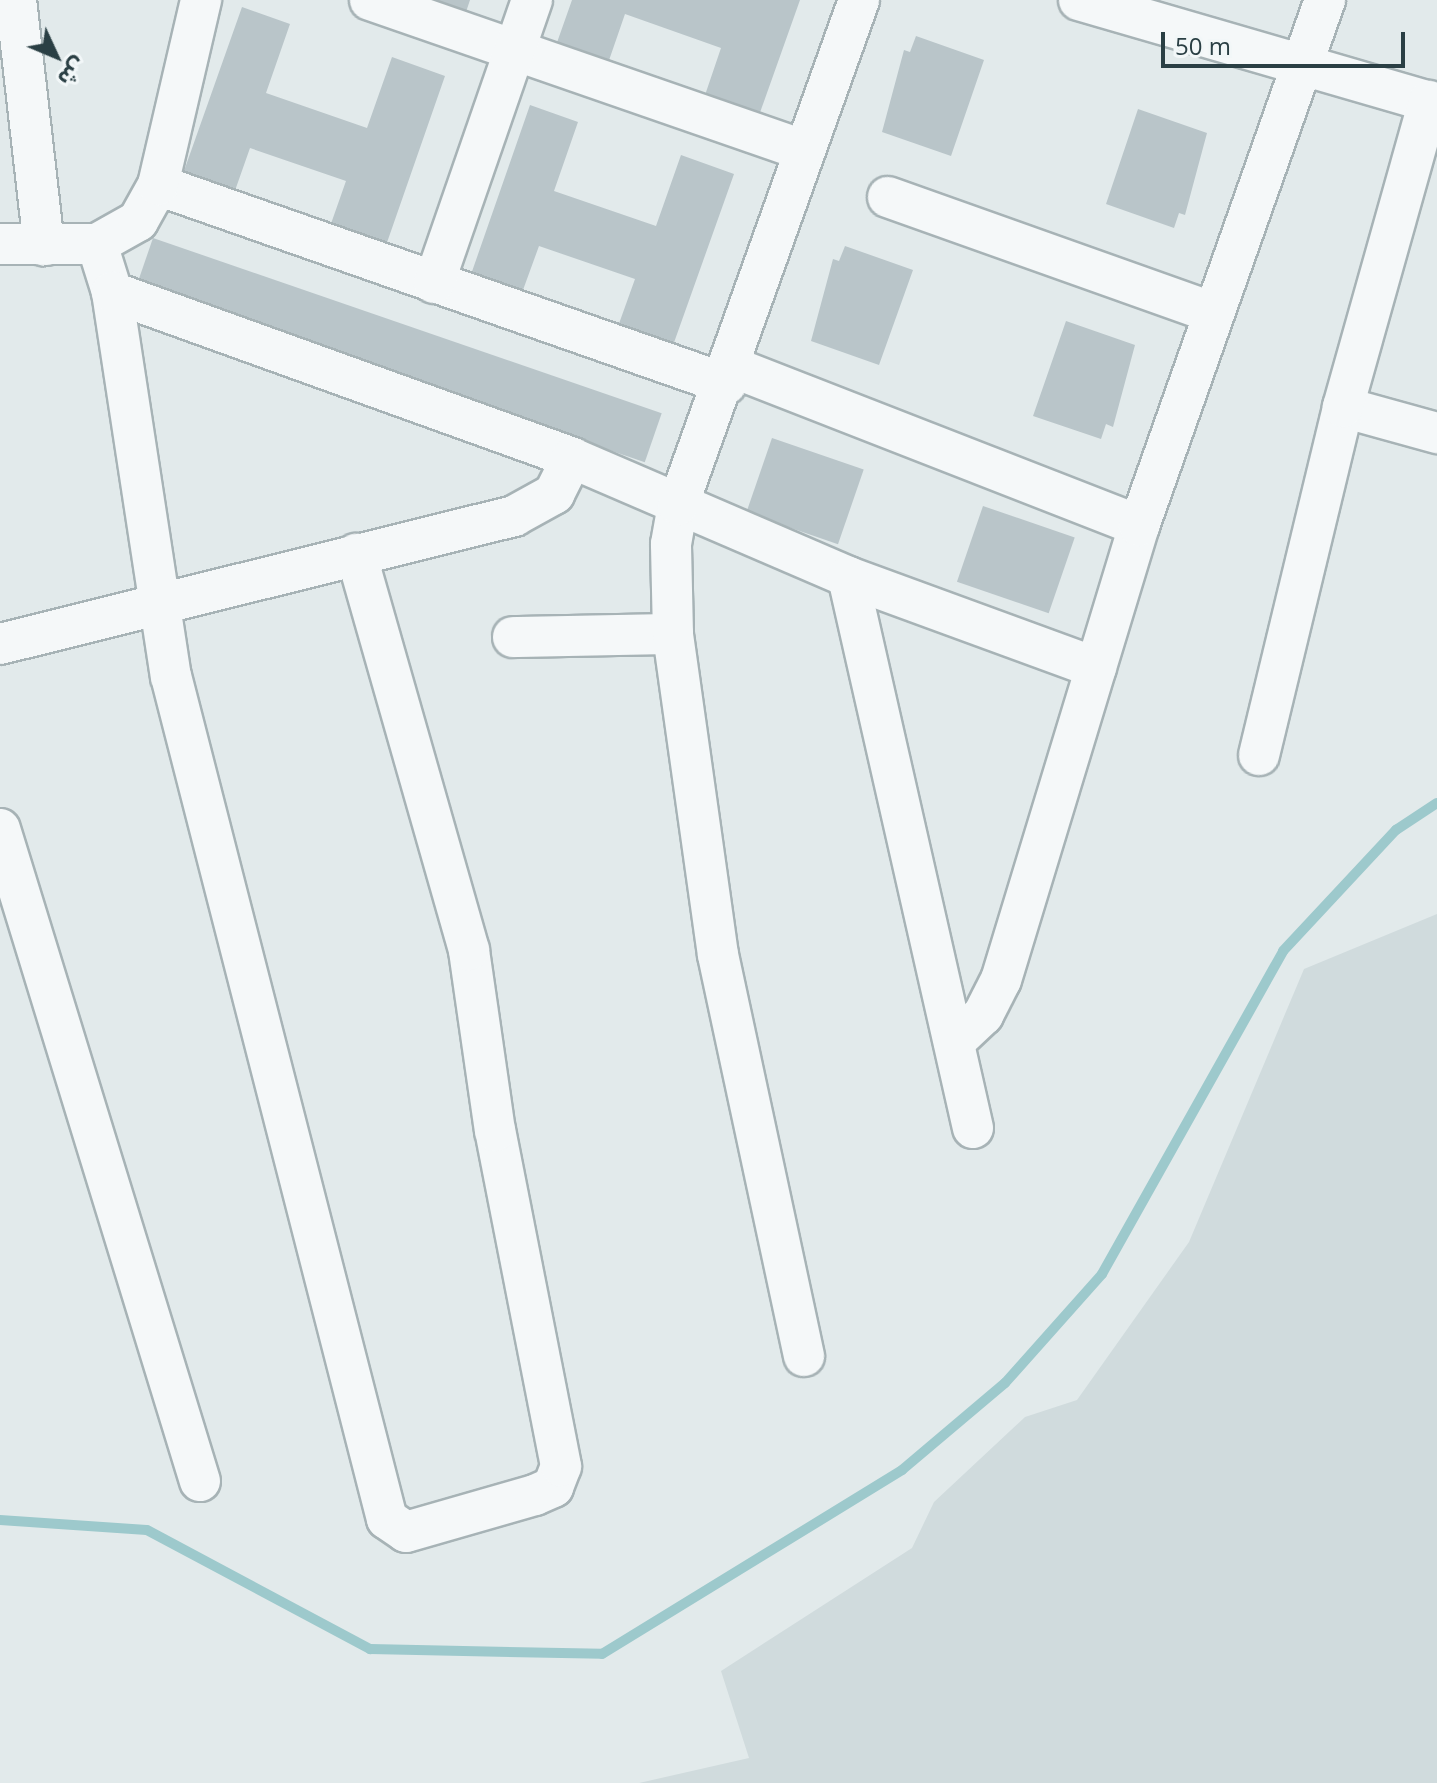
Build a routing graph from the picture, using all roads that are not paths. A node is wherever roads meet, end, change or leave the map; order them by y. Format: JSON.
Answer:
{"nodes":[{"id":1,"x":16,"y":0,"type":"edge"},
{"id":2,"x":201,"y":0,"type":"edge"},
{"id":3,"x":370,"y":0,"type":"edge"},
{"id":4,"x":532,"y":0,"type":"edge"},
{"id":5,"x":859,"y":0,"type":"edge"},
{"id":6,"x":1079,"y":0,"type":"edge"},
{"id":7,"x":1325,"y":0,"type":"edge"},
{"id":8,"x":10,"y":42,"type":"edge"},
{"id":9,"x":513,"y":53,"type":"junction"},
{"id":10,"x":1304,"y":65,"type":"junction"},
{"id":11,"x":1433,"y":103,"type":"edge"},
{"id":12,"x":805,"y":151,"type":"junction"},
{"id":13,"x":158,"y":185,"type":"junction"},
{"id":14,"x":888,"y":197,"type":"dead end"},
{"id":15,"x":0,"y":244,"type":"edge"},
{"id":16,"x":97,"y":244,"type":"junction"},
{"id":17,"x":44,"y":245,"type":"junction"},
{"id":18,"x":434,"y":283,"type":"junction"},
{"id":19,"x":112,"y":292,"type":"junction"},
{"id":20,"x":1213,"y":313,"type":"junction"},
{"id":21,"x":729,"y":376,"type":"junction"},
{"id":22,"x":1343,"y":407,"type":"junction"},
{"id":23,"x":1437,"y":433,"type":"edge"},
{"id":24,"x":572,"y":458,"type":"junction"},
{"id":25,"x":678,"y":505,"type":"junction"},
{"id":26,"x":1139,"y":526,"type":"junction"},
{"id":27,"x":356,"y":554,"type":"junction"},
{"id":28,"x":848,"y":577,"type":"junction"},
{"id":29,"x":155,"y":603,"type":"junction"},
{"id":30,"x":673,"y":634,"type":"junction"},
{"id":31,"x":513,"y":637,"type":"dead end"},
{"id":32,"x":0,"y":644,"type":"edge"},
{"id":33,"x":1096,"y":668,"type":"junction"},
{"id":34,"x":1259,"y":755,"type":"dead end"},
{"id":35,"x":0,"y":829,"type":"edge"},
{"id":36,"x":954,"y":1042,"type":"junction"},
{"id":37,"x":973,"y":1128,"type":"dead end"},
{"id":38,"x":804,"y":1356,"type":"dead end"},
{"id":39,"x":200,"y":1481,"type":"dead end"}],
"edges":[{"from":1,"to":8,"type":"street"},
{"from":2,"to":13,"type":"street"},
{"from":3,"to":9,"type":"street"},
{"from":4,"to":9,"type":"street"},
{"from":5,"to":12,"type":"street"},
{"from":6,"to":10,"type":"street"},
{"from":7,"to":10,"type":"street"},
{"from":8,"to":17,"type":"street"},
{"from":9,"to":12,"type":"street"},
{"from":9,"to":18,"type":"street"},
{"from":10,"to":11,"type":"street"},
{"from":10,"to":20,"type":"street"},
{"from":11,"to":22,"type":"street"},
{"from":12,"to":21,"type":"street"},
{"from":13,"to":16,"type":"street"},
{"from":13,"to":18,"type":"street"},
{"from":14,"to":20,"type":"street"},
{"from":15,"to":17,"type":"street"},
{"from":16,"to":17,"type":"street"},
{"from":16,"to":19,"type":"street"},
{"from":18,"to":21,"type":"street"},
{"from":19,"to":24,"type":"street"},
{"from":19,"to":29,"type":"street"},
{"from":20,"to":26,"type":"street"},
{"from":21,"to":25,"type":"street"},
{"from":21,"to":26,"type":"street"},
{"from":22,"to":23,"type":"street"},
{"from":22,"to":34,"type":"street"},
{"from":24,"to":25,"type":"street"},
{"from":24,"to":27,"type":"street"},
{"from":25,"to":28,"type":"street"},
{"from":25,"to":30,"type":"street"},
{"from":26,"to":33,"type":"street"},
{"from":27,"to":29,"type":"street"},
{"from":27,"to":29,"type":"street"},
{"from":28,"to":33,"type":"street"},
{"from":28,"to":36,"type":"street"},
{"from":29,"to":32,"type":"street"},
{"from":30,"to":31,"type":"street"},
{"from":30,"to":38,"type":"street"},
{"from":33,"to":36,"type":"street"},
{"from":35,"to":39,"type":"street"},
{"from":36,"to":37,"type":"street"}]}
